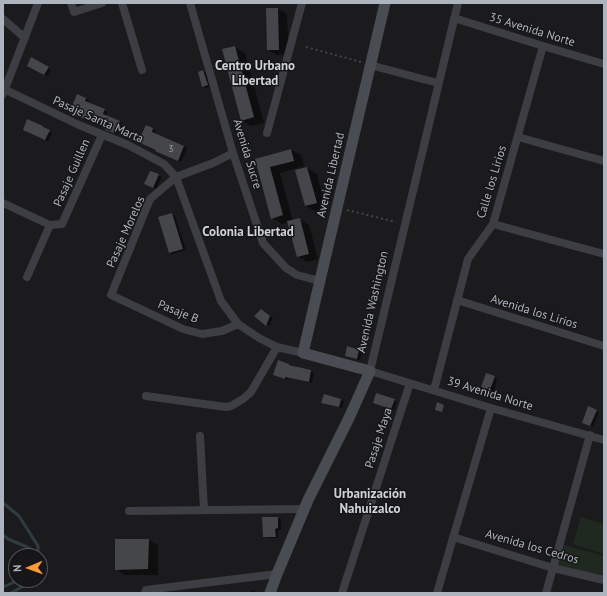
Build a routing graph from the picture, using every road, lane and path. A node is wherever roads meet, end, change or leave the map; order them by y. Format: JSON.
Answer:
{"nodes":[{"id":1,"x":38,"y":3,"type":"edge"},
{"id":2,"x":71,"y":3,"type":"edge"},
{"id":3,"x":102,"y":3,"type":"edge"},
{"id":4,"x":122,"y":3,"type":"edge"},
{"id":5,"x":190,"y":3,"type":"edge"},
{"id":6,"x":302,"y":3,"type":"edge"},
{"id":7,"x":385,"y":3,"type":"edge"},
{"id":8,"x":458,"y":3,"type":"edge"},
{"id":9,"x":454,"y":18,"type":"junction"},
{"id":10,"x":3,"y":19,"type":"edge"},
{"id":11,"x":25,"y":38,"type":"junction"},
{"id":12,"x":543,"y":46,"type":"junction"},
{"id":13,"x":306,"y":47,"type":"dead end"},
{"id":14,"x":365,"y":63,"type":"junction"},
{"id":15,"x":604,"y":64,"type":"edge"},
{"id":16,"x":142,"y":70,"type":"dead end"},
{"id":17,"x":438,"y":82,"type":"junction"},
{"id":18,"x":4,"y":92,"type":"edge"},
{"id":19,"x":267,"y":133,"type":"dead end"},
{"id":20,"x":102,"y":135,"type":"junction"},
{"id":21,"x":518,"y":137,"type":"junction"},
{"id":22,"x":233,"y":153,"type":"junction"},
{"id":23,"x":604,"y":161,"type":"edge"},
{"id":24,"x":176,"y":178,"type":"junction"},
{"id":25,"x":3,"y":203,"type":"edge"},
{"id":26,"x":344,"y":209,"type":"dead end"},
{"id":27,"x":396,"y":222,"type":"dead end"},
{"id":28,"x":493,"y":224,"type":"junction"},
{"id":29,"x":50,"y":225,"type":"junction"},
{"id":30,"x":604,"y":254,"type":"edge"},
{"id":31,"x":27,"y":277,"type":"dead end"},
{"id":32,"x":320,"y":281,"type":"junction"},
{"id":33,"x":111,"y":295,"type":"joint"},
{"id":34,"x":457,"y":300,"type":"junction"},
{"id":35,"x":238,"y":324,"type":"junction"},
{"id":36,"x":278,"y":346,"type":"junction"},
{"id":37,"x":604,"y":346,"type":"edge"},
{"id":38,"x":303,"y":353,"type":"junction"},
{"id":39,"x":370,"y":371,"type":"junction"},
{"id":40,"x":410,"y":383,"type":"junction"},
{"id":41,"x":434,"y":390,"type":"junction"},
{"id":42,"x":146,"y":396,"type":"dead end"},
{"id":43,"x":491,"y":408,"type":"junction"},
{"id":44,"x":590,"y":435,"type":"junction"},
{"id":45,"x":200,"y":436,"type":"dead end"},
{"id":46,"x":604,"y":440,"type":"edge"},
{"id":47,"x":304,"y":509,"type":"junction"},
{"id":48,"x":204,"y":510,"type":"junction"},
{"id":49,"x":129,"y":511,"type":"dead end"},
{"id":50,"x":453,"y":537,"type":"junction"},
{"id":51,"x":553,"y":568,"type":"junction"},
{"id":52,"x":276,"y":574,"type":"junction"},
{"id":53,"x":604,"y":580,"type":"edge"},
{"id":54,"x":146,"y":593,"type":"edge"},
{"id":55,"x":270,"y":593,"type":"edge"},
{"id":56,"x":342,"y":593,"type":"edge"},
{"id":57,"x":437,"y":593,"type":"edge"},
{"id":58,"x":546,"y":593,"type":"edge"}],
"edges":[{"from":1,"to":11,"type":"street"},
{"from":2,"to":3,"type":"street"},
{"from":4,"to":16,"type":"street"},
{"from":5,"to":22,"type":"street","name":"Avenida Sucre"},
{"from":6,"to":19,"type":"street"},
{"from":7,"to":14,"type":"main road","name":"Avenida Libertad"},
{"from":8,"to":9,"type":"street","name":"Avenida Washington"},
{"from":9,"to":12,"type":"street","name":"35 Avenida Norte"},
{"from":9,"to":17,"type":"street","name":"Avenida Washington"},
{"from":10,"to":11,"type":"street"},
{"from":11,"to":18,"type":"street"},
{"from":12,"to":15,"type":"street","name":"35 Avenida Norte"},
{"from":12,"to":21,"type":"street","name":"Calle los Lirios"},
{"from":13,"to":14,"type":"path"},
{"from":14,"to":17,"type":"street"},
{"from":14,"to":32,"type":"main road","name":"Avenida Libertad"},
{"from":17,"to":39,"type":"street","name":"Avenida Washington"},
{"from":18,"to":20,"type":"street","name":"Pasaje Santa Marta"},
{"from":20,"to":24,"type":"street","name":"Pasaje Santa Marta"},
{"from":20,"to":29,"type":"street","name":"Pasaje Guillen"},
{"from":21,"to":23,"type":"street"},
{"from":21,"to":28,"type":"street","name":"Calle los Lirios"},
{"from":22,"to":24,"type":"street","name":"Pasaje Morelos"},
{"from":22,"to":32,"type":"street","name":"Avenida Sucre"},
{"from":24,"to":33,"type":"street","name":"Pasaje Morelos"},
{"from":24,"to":35,"type":"street"},
{"from":25,"to":29,"type":"street"},
{"from":26,"to":27,"type":"path"},
{"from":28,"to":30,"type":"street"},
{"from":28,"to":34,"type":"street","name":"Calle los Lirios"},
{"from":29,"to":31,"type":"street"},
{"from":32,"to":38,"type":"main road","name":"Avenida Libertad"},
{"from":33,"to":35,"type":"street","name":"Pasaje B"},
{"from":34,"to":37,"type":"street","name":"Avenida los Lirios"},
{"from":34,"to":41,"type":"street","name":"Calle los Lirios"},
{"from":35,"to":36,"type":"street"},
{"from":36,"to":38,"type":"street"},
{"from":36,"to":42,"type":"street"},
{"from":38,"to":39,"type":"main road"},
{"from":39,"to":40,"type":"street","name":"39 Avenida Norte"},
{"from":39,"to":47,"type":"main road","name":"Avenida Washington"},
{"from":40,"to":41,"type":"street","name":"39 Avenida Norte"},
{"from":40,"to":56,"type":"street","name":"Pasaje Maya"},
{"from":41,"to":43,"type":"street","name":"39 Avenida Norte"},
{"from":43,"to":44,"type":"street","name":"39 Avenida Norte"},
{"from":43,"to":50,"type":"street"},
{"from":44,"to":46,"type":"street","name":"39 Avenida Norte"},
{"from":44,"to":51,"type":"street"},
{"from":45,"to":48,"type":"street"},
{"from":47,"to":48,"type":"street"},
{"from":47,"to":52,"type":"main road","name":"Avenida Washington"},
{"from":48,"to":49,"type":"street"},
{"from":50,"to":51,"type":"street","name":"Avenida los Cedros"},
{"from":50,"to":57,"type":"street"},
{"from":51,"to":53,"type":"street","name":"Avenida los Cedros"},
{"from":51,"to":58,"type":"street"},
{"from":52,"to":54,"type":"street"},
{"from":52,"to":55,"type":"main road","name":"Avenida Washington"}]}
